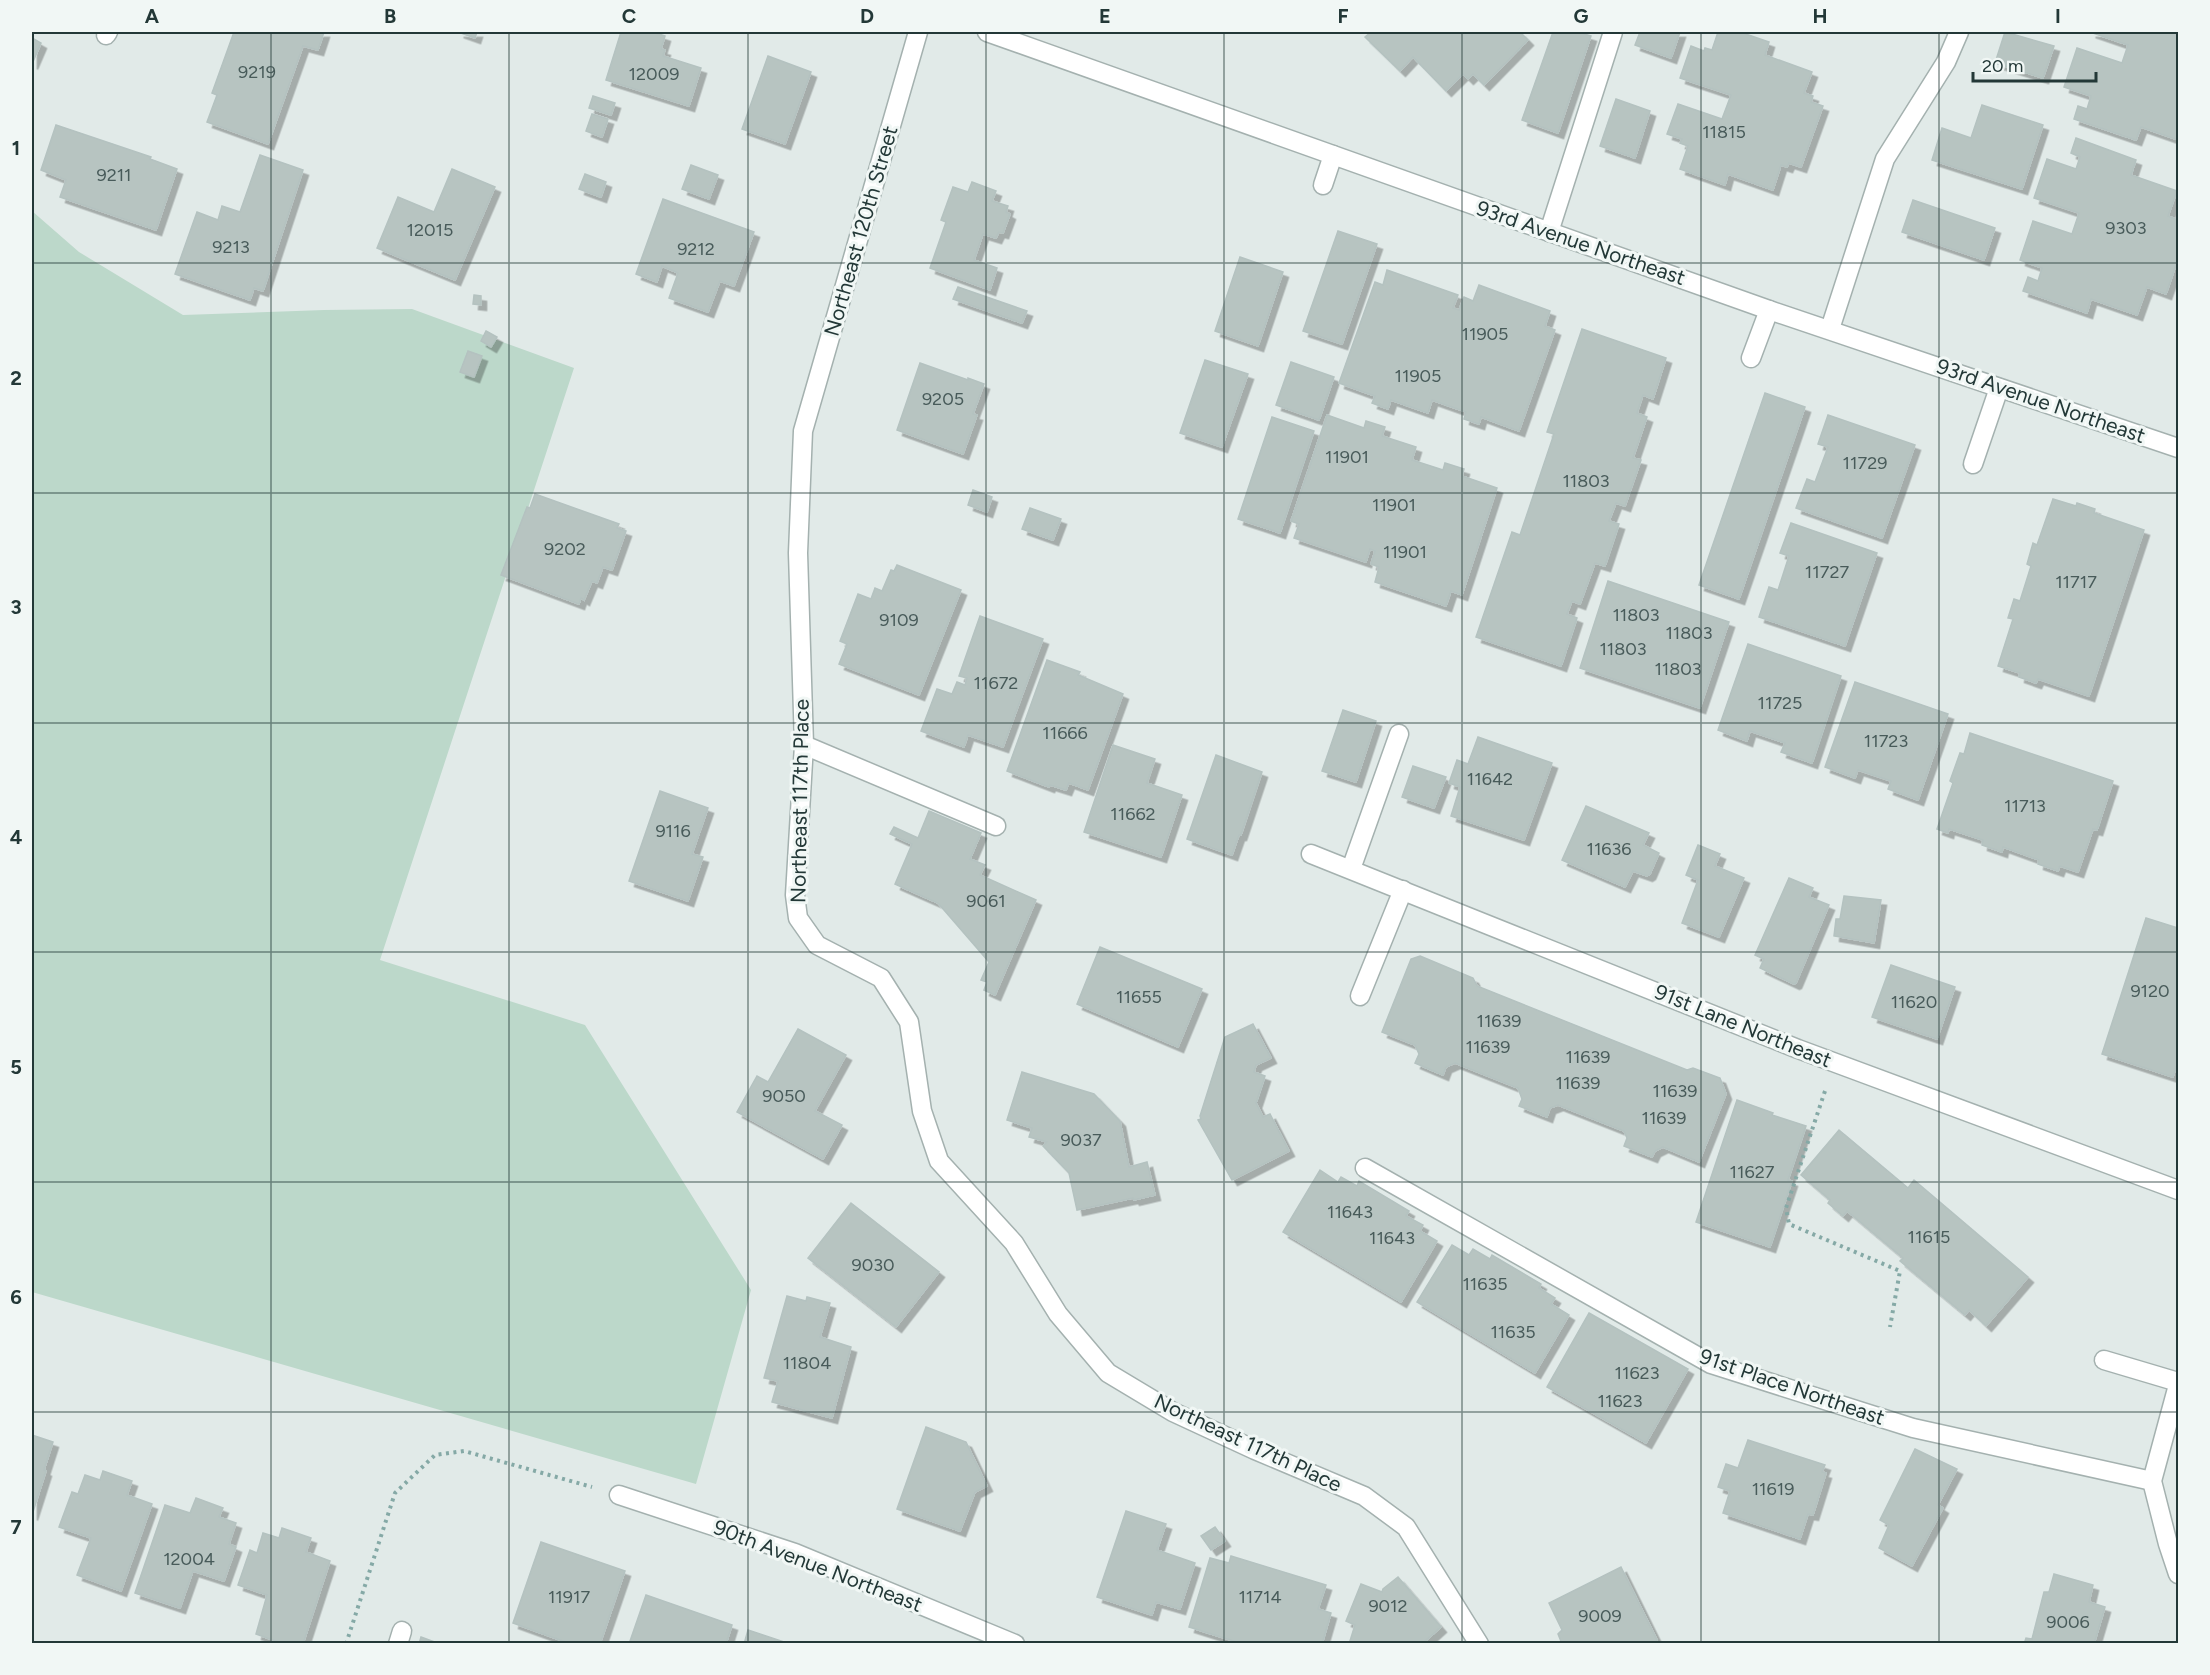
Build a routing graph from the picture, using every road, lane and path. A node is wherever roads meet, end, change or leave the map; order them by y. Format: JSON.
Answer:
{"nodes":[{"id":1,"x":918,"y":32,"type":"edge"},
{"id":2,"x":987,"y":32,"type":"edge"},
{"id":3,"x":1613,"y":32,"type":"edge"},
{"id":4,"x":1959,"y":32,"type":"edge"},
{"id":5,"x":1333,"y":155,"type":"junction"},
{"id":6,"x":1323,"y":185,"type":"dead end"},
{"id":7,"x":1550,"y":232,"type":"junction"},
{"id":8,"x":1769,"y":310,"type":"junction"},
{"id":9,"x":1830,"y":329,"type":"junction"},
{"id":10,"x":1751,"y":358,"type":"dead end"},
{"id":11,"x":1999,"y":388,"type":"junction"},
{"id":12,"x":803,"y":431,"type":"joint"},
{"id":13,"x":2178,"y":448,"type":"edge"},
{"id":14,"x":1973,"y":464,"type":"dead end"},
{"id":15,"x":1400,"y":734,"type":"dead end"},
{"id":16,"x":804,"y":745,"type":"junction"},
{"id":17,"x":996,"y":826,"type":"dead end"},
{"id":18,"x":1311,"y":854,"type":"dead end"},
{"id":19,"x":1351,"y":869,"type":"junction"},
{"id":20,"x":1403,"y":890,"type":"junction"},
{"id":21,"x":1360,"y":996,"type":"dead end"},
{"id":22,"x":1825,"y":1089,"type":"dead end"},
{"id":23,"x":1365,"y":1168,"type":"dead end"},
{"id":24,"x":2178,"y":1190,"type":"edge"},
{"id":25,"x":1890,"y":1328,"type":"dead end"},
{"id":26,"x":2104,"y":1360,"type":"dead end"},
{"id":27,"x":2178,"y":1384,"type":"edge"},
{"id":28,"x":2152,"y":1480,"type":"junction"},
{"id":29,"x":619,"y":1495,"type":"joint"},
{"id":30,"x":2178,"y":1574,"type":"edge"},
{"id":31,"x":346,"y":1644,"type":"edge"},
{"id":32,"x":1015,"y":1644,"type":"edge"},
{"id":33,"x":1479,"y":1644,"type":"edge"}],
"edges":[{"from":1,"to":12,"type":"street","name":"Northeast 120th Street"},
{"from":2,"to":5,"type":"street","name":"93rd Avenue Northeast"},
{"from":3,"to":7,"type":"street"},
{"from":4,"to":9,"type":"street"},
{"from":5,"to":6,"type":"street"},
{"from":5,"to":7,"type":"street","name":"93rd Avenue Northeast"},
{"from":7,"to":8,"type":"street","name":"93rd Avenue Northeast"},
{"from":8,"to":9,"type":"street","name":"93rd Avenue Northeast"},
{"from":8,"to":10,"type":"street"},
{"from":9,"to":11,"type":"street","name":"93rd Avenue Northeast"},
{"from":11,"to":13,"type":"street","name":"93rd Avenue Northeast"},
{"from":11,"to":14,"type":"street"},
{"from":12,"to":16,"type":"street","name":"Northeast 117th Place"},
{"from":15,"to":19,"type":"street"},
{"from":16,"to":17,"type":"street"},
{"from":16,"to":33,"type":"street","name":"Northeast 117th Place"},
{"from":18,"to":19,"type":"street","name":"91st Lane Northeast"},
{"from":19,"to":20,"type":"street","name":"91st Lane Northeast"},
{"from":20,"to":21,"type":"street"},
{"from":20,"to":24,"type":"street","name":"91st Lane Northeast"},
{"from":22,"to":25,"type":"path"},
{"from":23,"to":28,"type":"street","name":"91st Place Northeast"},
{"from":26,"to":27,"type":"street"},
{"from":27,"to":28,"type":"street"},
{"from":28,"to":30,"type":"street"},
{"from":29,"to":31,"type":"path"},
{"from":29,"to":32,"type":"street","name":"90th Avenue Northeast"}]}
